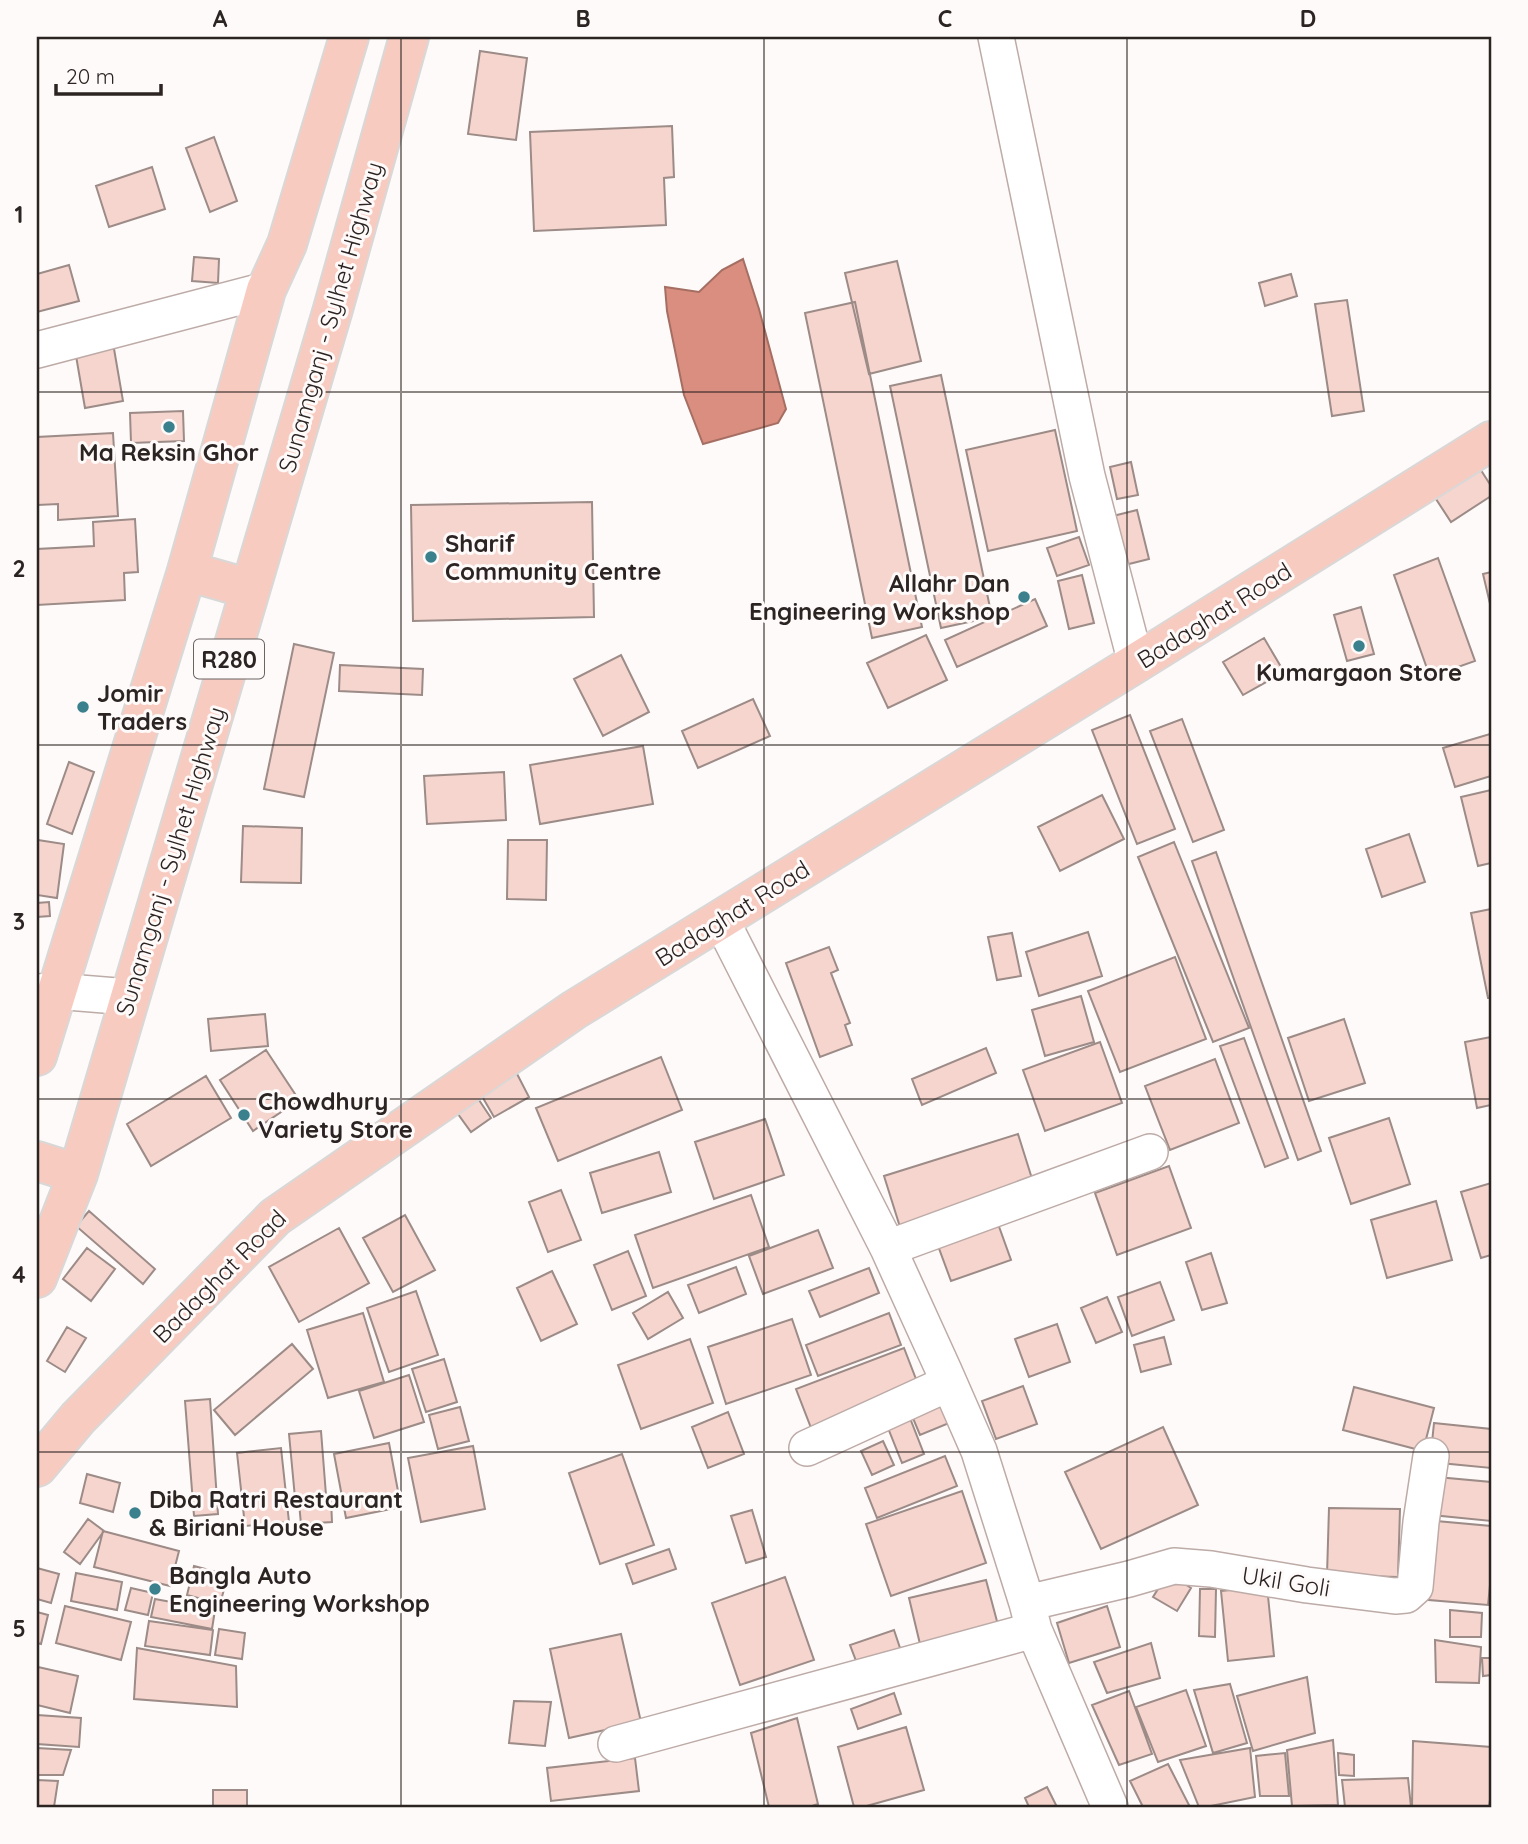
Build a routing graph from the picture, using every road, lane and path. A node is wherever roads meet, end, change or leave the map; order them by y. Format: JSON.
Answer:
{"nodes":[{"id":1,"x":349,"y":37,"type":"edge"},
{"id":2,"x":409,"y":37,"type":"edge"},
{"id":3,"x":996,"y":37,"type":"edge"},
{"id":4,"x":266,"y":290,"type":"junction"},
{"id":5,"x":37,"y":350,"type":"edge"},
{"id":6,"x":1491,"y":441,"type":"edge"},
{"id":7,"x":187,"y":570,"type":"junction"},
{"id":8,"x":250,"y":589,"type":"junction"},
{"id":9,"x":1136,"y":663,"type":"junction"},
{"id":10,"x":721,"y":920,"type":"junction"},
{"id":11,"x":46,"y":992,"type":"edge"},
{"id":12,"x":129,"y":997,"type":"junction"},
{"id":13,"x":37,"y":1056,"type":"edge"},
{"id":14,"x":1150,"y":1152,"type":"dead end"},
{"id":15,"x":37,"y":1161,"type":"edge"},
{"id":16,"x":78,"y":1174,"type":"junction"},
{"id":17,"x":888,"y":1248,"type":"junction"},
{"id":18,"x":37,"y":1278,"type":"edge"},
{"id":19,"x":949,"y":1383,"type":"junction"},
{"id":20,"x":807,"y":1448,"type":"dead end"},
{"id":21,"x":1431,"y":1456,"type":"dead end"},
{"id":22,"x":37,"y":1467,"type":"edge"},
{"id":23,"x":1030,"y":1616,"type":"junction"},
{"id":24,"x":616,"y":1744,"type":"dead end"},
{"id":25,"x":1110,"y":1807,"type":"edge"}],
"edges":[{"from":1,"to":4,"type":"main road","number":"R280"},
{"from":2,"to":8,"type":"main road","name":"Sunamganj - Sylhet Highway","number":"R280"},
{"from":3,"to":9,"type":"street"},
{"from":4,"to":5,"type":"street"},
{"from":4,"to":7,"type":"main road","number":"R280"},
{"from":6,"to":9,"type":"main road","name":"Badaghat Road"},
{"from":7,"to":8,"type":"main road"},
{"from":7,"to":11,"type":"main road","number":"R280"},
{"from":8,"to":12,"type":"main road","name":"Sunamganj - Sylhet Highway","number":"R280"},
{"from":9,"to":10,"type":"main road","name":"Badaghat Road"},
{"from":10,"to":17,"type":"street"},
{"from":10,"to":22,"type":"main road","name":"Badaghat Road"},
{"from":11,"to":12,"type":"street"},
{"from":11,"to":13,"type":"main road","number":"R280"},
{"from":12,"to":16,"type":"main road","name":"Sunamganj - Sylhet Highway","number":"R280"},
{"from":14,"to":17,"type":"street"},
{"from":15,"to":16,"type":"main road"},
{"from":16,"to":18,"type":"main road","name":"Sunamganj - Sylhet Highway","number":"R280"},
{"from":17,"to":19,"type":"street"},
{"from":19,"to":20,"type":"street"},
{"from":19,"to":23,"type":"street"},
{"from":21,"to":23,"type":"street","name":"Ukil Goli"},
{"from":23,"to":24,"type":"street","name":"Ukil Goli"},
{"from":23,"to":25,"type":"street"}]}
